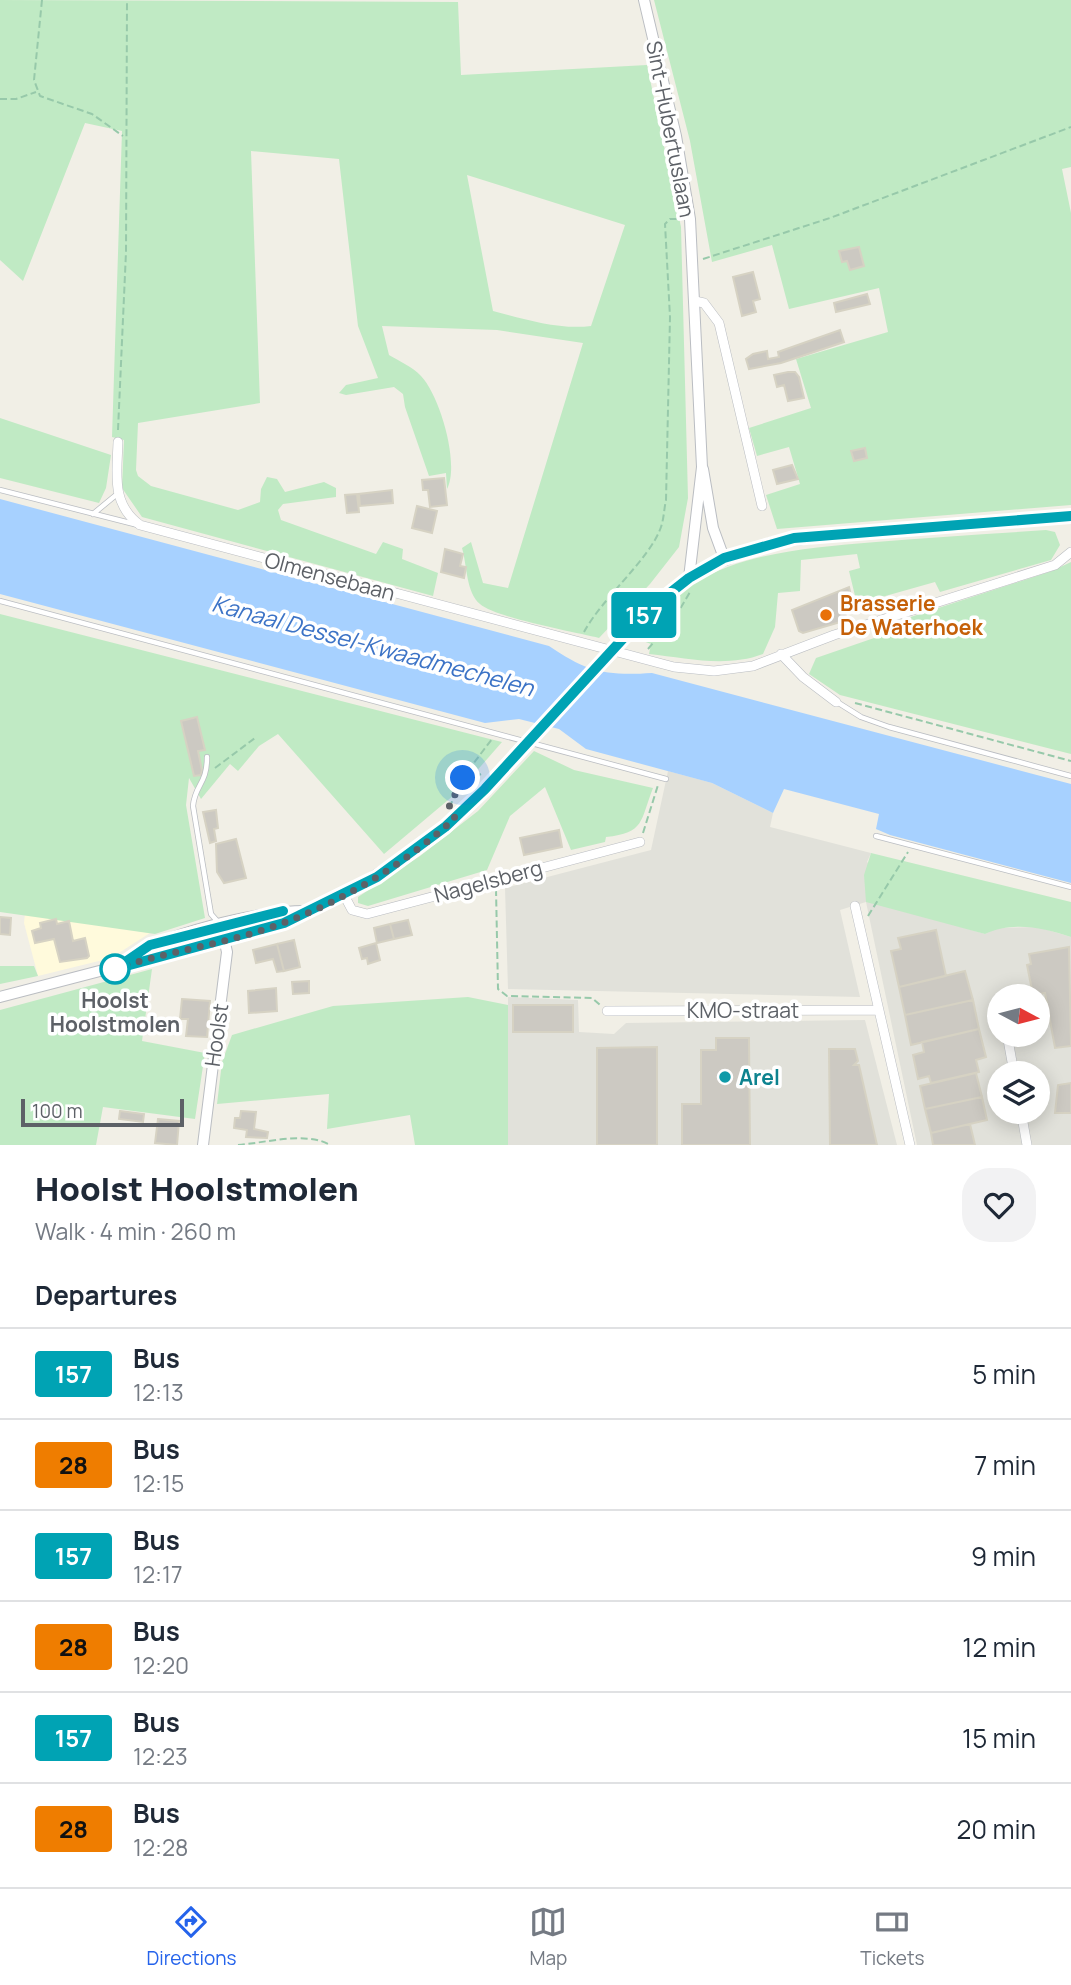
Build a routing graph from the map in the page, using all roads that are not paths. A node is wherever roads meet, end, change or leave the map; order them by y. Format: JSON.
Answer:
{"nodes":[{"id":1,"x":644,"y":0,"type":"edge"},
{"id":2,"x":695,"y":301,"type":"junction"},
{"id":3,"x":118,"y":442,"type":"road end"},
{"id":4,"x":702,"y":467,"type":"junction"},
{"id":5,"x":0,"y":490,"type":"edge"},
{"id":6,"x":116,"y":495,"type":"junction"},
{"id":7,"x":762,"y":506,"type":"dead end"},
{"id":8,"x":92,"y":515,"type":"junction"},
{"id":9,"x":1071,"y":516,"type":"edge"},
{"id":10,"x":140,"y":525,"type":"junction"},
{"id":11,"x":1071,"y":552,"type":"edge"},
{"id":12,"x":724,"y":558,"type":"junction"},
{"id":13,"x":689,"y":578,"type":"junction"},
{"id":14,"x":0,"y":601,"type":"edge"},
{"id":15,"x":781,"y":654,"type":"junction"},
{"id":16,"x":836,"y":702,"type":"joint"},
{"id":17,"x":207,"y":757,"type":"dead end"},
{"id":18,"x":1071,"y":776,"type":"edge"},
{"id":19,"x":663,"y":778,"type":"road end"},
{"id":20,"x":876,"y":836,"type":"dead end"},
{"id":21,"x":640,"y":842,"type":"road end"},
{"id":22,"x":1071,"y":887,"type":"edge"},
{"id":23,"x":344,"y":895,"type":"junction"},
{"id":24,"x":855,"y":906,"type":"dead end"},
{"id":25,"x":309,"y":911,"type":"junction"},
{"id":26,"x":221,"y":925,"type":"junction"},
{"id":27,"x":226,"y":940,"type":"junction"},
{"id":28,"x":115,"y":969,"type":"junction"},
{"id":29,"x":0,"y":997,"type":"edge"},
{"id":30,"x":879,"y":1010,"type":"junction"},
{"id":31,"x":607,"y":1011,"type":"road end"},
{"id":32,"x":1023,"y":1124,"type":"edge"},
{"id":33,"x":203,"y":1145,"type":"edge"},
{"id":34,"x":909,"y":1145,"type":"edge"},
{"id":35,"x":1027,"y":1145,"type":"edge"}],
"edges":[{"from":1,"to":2,"type":"street","name":"Sint-Hubertuslaan"},
{"from":2,"to":4,"type":"street","name":"Sint-Hubertuslaan"},
{"from":2,"to":7,"type":"street"},
{"from":3,"to":6,"type":"street"},
{"from":4,"to":12,"type":"street","name":"Sint-Hubertuslaan"},
{"from":4,"to":13,"type":"street","name":"Sint-Hubertuslaan"},
{"from":5,"to":8,"type":"lane"},
{"from":6,"to":8,"type":"lane"},
{"from":6,"to":10,"type":"street"},
{"from":8,"to":10,"type":"lane"},
{"from":9,"to":12,"type":"street"},
{"from":10,"to":15,"type":"street","name":"Olmensebaan"},
{"from":11,"to":15,"type":"street","name":"Olmensebaan"},
{"from":12,"to":13,"type":"street"},
{"from":13,"to":23,"type":"street","bridge":true},
{"from":14,"to":19,"type":"lane"},
{"from":15,"to":16,"type":"street"},
{"from":16,"to":18,"type":"lane"},
{"from":17,"to":26,"type":"lane"},
{"from":20,"to":22,"type":"lane"},
{"from":21,"to":23,"type":"street","name":"Nagelsberg"},
{"from":23,"to":25,"type":"street"},
{"from":24,"to":30,"type":"street"},
{"from":25,"to":26,"type":"street"},
{"from":25,"to":27,"type":"street"},
{"from":26,"to":27,"type":"street","name":"Hoolst"},
{"from":26,"to":28,"type":"street"},
{"from":27,"to":28,"type":"street"},
{"from":27,"to":33,"type":"street","name":"Hoolst"},
{"from":28,"to":29,"type":"street"},
{"from":30,"to":31,"type":"street","name":"KMO-straat"},
{"from":30,"to":34,"type":"street"},
{"from":32,"to":35,"type":"street"}]}
